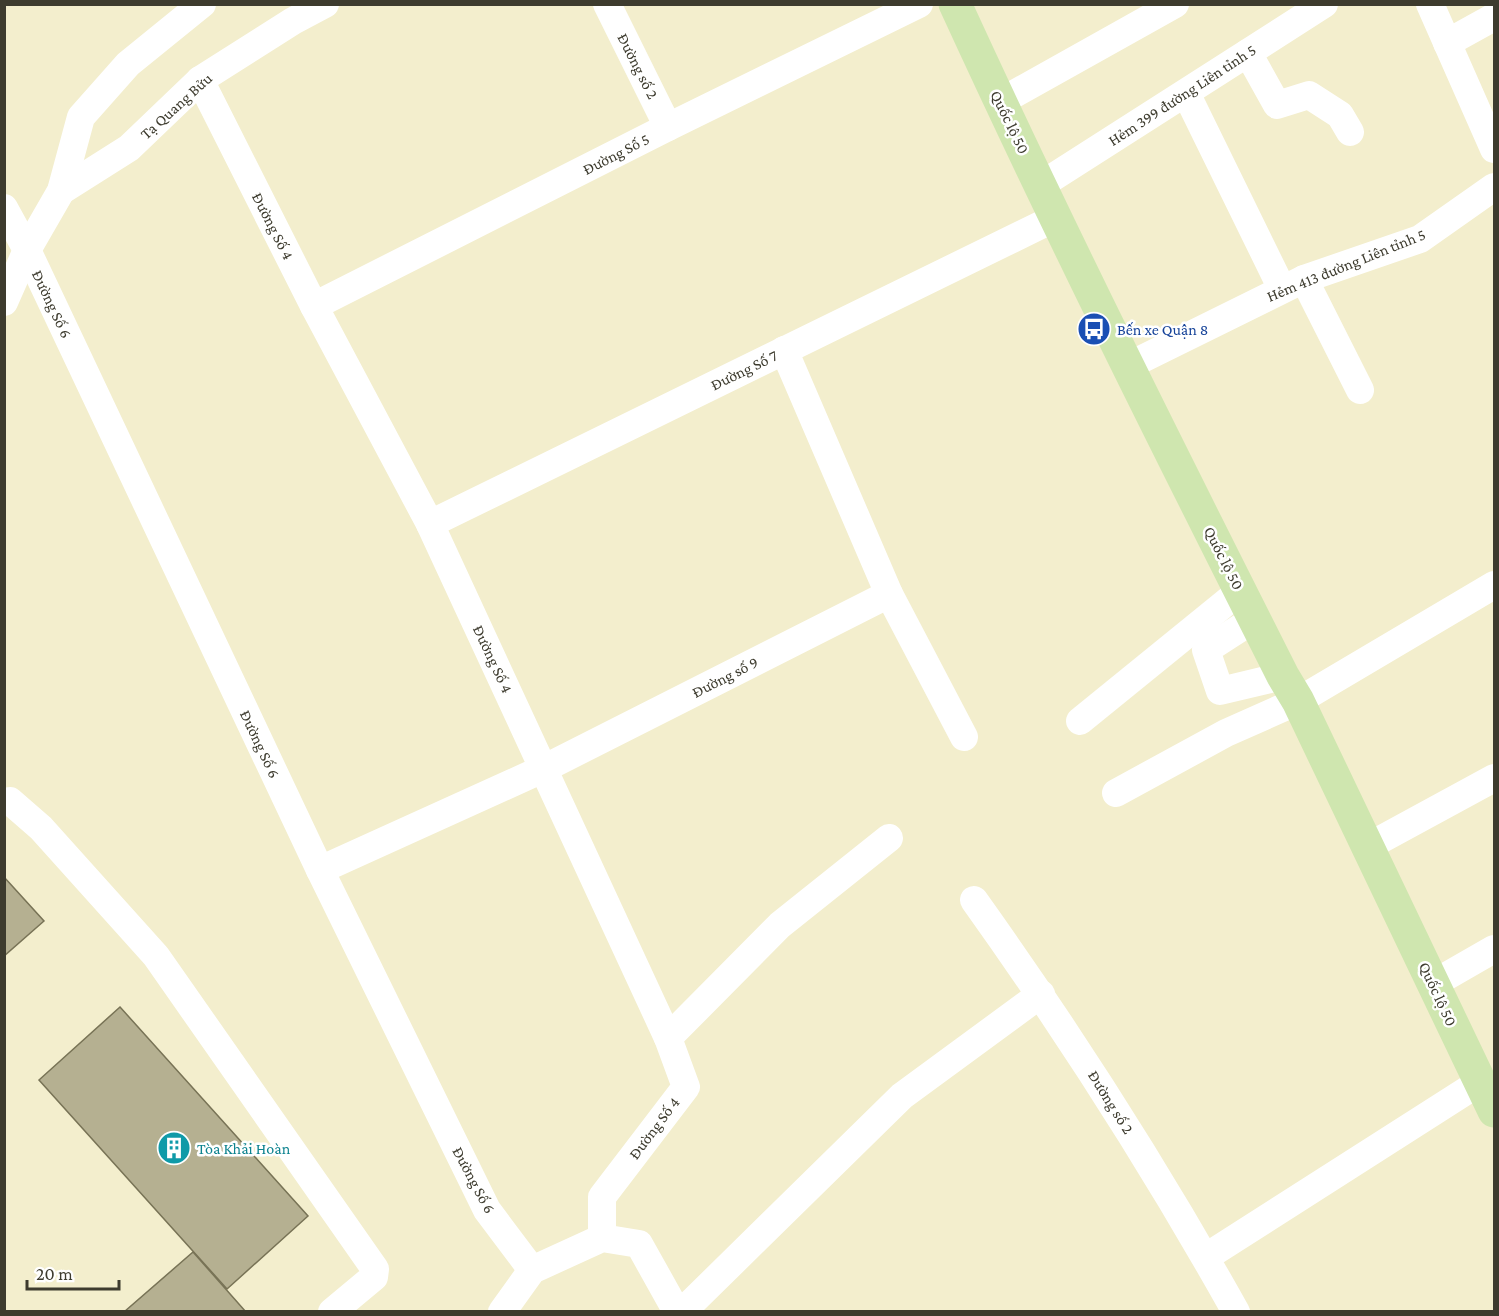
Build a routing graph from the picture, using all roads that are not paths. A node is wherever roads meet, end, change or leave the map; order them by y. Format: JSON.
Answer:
{"nodes":[{"id":1,"x":202,"y":4,"type":"edge"},
{"id":2,"x":325,"y":4,"type":"edge"},
{"id":3,"x":607,"y":4,"type":"edge"},
{"id":4,"x":919,"y":4,"type":"edge"},
{"id":5,"x":955,"y":4,"type":"edge"},
{"id":6,"x":1175,"y":4,"type":"edge"},
{"id":7,"x":1324,"y":4,"type":"edge"},
{"id":8,"x":1430,"y":4,"type":"edge"},
{"id":9,"x":1494,"y":17,"type":"edge"},
{"id":10,"x":1447,"y":43,"type":"junction"},
{"id":11,"x":1248,"y":53,"type":"junction"},
{"id":12,"x":200,"y":80,"type":"junction"},
{"id":13,"x":1186,"y":93,"type":"junction"},
{"id":14,"x":1000,"y":102,"type":"junction"},
{"id":15,"x":669,"y":128,"type":"junction"},
{"id":16,"x":1350,"y":132,"type":"dead end"},
{"id":17,"x":1494,"y":149,"type":"edge"},
{"id":18,"x":1041,"y":185,"type":"junction"},
{"id":19,"x":1494,"y":187,"type":"edge"},
{"id":20,"x":61,"y":191,"type":"junction"},
{"id":21,"x":4,"y":208,"type":"edge"},
{"id":22,"x":1057,"y":217,"type":"junction"},
{"id":23,"x":27,"y":250,"type":"junction"},
{"id":24,"x":1293,"y":284,"type":"junction"},
{"id":25,"x":4,"y":302,"type":"edge"},
{"id":26,"x":314,"y":306,"type":"junction"},
{"id":27,"x":784,"y":350,"type":"junction"},
{"id":28,"x":1128,"y":366,"type":"junction"},
{"id":29,"x":1360,"y":390,"type":"dead end"},
{"id":30,"x":430,"y":524,"type":"junction"},
{"id":31,"x":1494,"y":585,"type":"edge"},
{"id":32,"x":889,"y":594,"type":"junction"},
{"id":33,"x":1247,"y":605,"type":"junction"},
{"id":34,"x":1291,"y":689,"type":"junction"},
{"id":35,"x":1080,"y":721,"type":"dead end"},
{"id":36,"x":964,"y":737,"type":"dead end"},
{"id":37,"x":545,"y":768,"type":"junction"},
{"id":38,"x":1494,"y":778,"type":"edge"},
{"id":39,"x":1116,"y":793,"type":"dead end"},
{"id":40,"x":4,"y":802,"type":"edge"},
{"id":41,"x":889,"y":838,"type":"dead end"},
{"id":42,"x":1369,"y":846,"type":"junction"},
{"id":43,"x":320,"y":870,"type":"junction"},
{"id":44,"x":974,"y":900,"type":"dead end"},
{"id":45,"x":1494,"y":949,"type":"edge"},
{"id":46,"x":1433,"y":984,"type":"junction"},
{"id":47,"x":1041,"y":994,"type":"junction"},
{"id":48,"x":668,"y":1038,"type":"junction"},
{"id":49,"x":1480,"y":1082,"type":"junction"},
{"id":50,"x":1494,"y":1111,"type":"edge"},
{"id":51,"x":602,"y":1238,"type":"junction"},
{"id":52,"x":1206,"y":1257,"type":"junction"},
{"id":53,"x":532,"y":1270,"type":"junction"},
{"id":54,"x":332,"y":1311,"type":"edge"},
{"id":55,"x":502,"y":1311,"type":"edge"},
{"id":56,"x":677,"y":1311,"type":"edge"},
{"id":57,"x":682,"y":1311,"type":"edge"},
{"id":58,"x":1236,"y":1311,"type":"edge"}],
"edges":[{"from":1,"to":20,"type":"street","name":"Tạ Quang Bửu"},
{"from":2,"to":12,"type":"street","name":"Tạ Quang Bửu"},
{"from":3,"to":15,"type":"street","name":"Đường số 2"},
{"from":4,"to":15,"type":"street","name":"Đường Số 5"},
{"from":5,"to":14,"type":"main road","name":"Quốc lộ 50"},
{"from":6,"to":14,"type":"street"},
{"from":7,"to":11,"type":"street","name":"Hẻm 399 đường Liên tỉnh 5"},
{"from":8,"to":10,"type":"street"},
{"from":9,"to":10,"type":"street"},
{"from":10,"to":17,"type":"street"},
{"from":11,"to":13,"type":"street","name":"Hẻm 399 đường Liên tỉnh 5"},
{"from":11,"to":16,"type":"street"},
{"from":12,"to":20,"type":"street","name":"Tạ Quang Bửu"},
{"from":12,"to":26,"type":"street","name":"Đường Số 4"},
{"from":13,"to":18,"type":"street","name":"Hẻm 399 đường Liên tỉnh 5"},
{"from":13,"to":24,"type":"street"},
{"from":14,"to":18,"type":"main road","name":"Quốc lộ 50"},
{"from":15,"to":26,"type":"street","name":"Đường Số 5"},
{"from":18,"to":22,"type":"main road","name":"Quốc lộ 50"},
{"from":19,"to":24,"type":"street","name":"Hẻm 413 đường Liên tỉnh 5"},
{"from":20,"to":23,"type":"street","name":"Tạ Quang Bửu"},
{"from":21,"to":23,"type":"street","name":"Đường Số 6"},
{"from":22,"to":27,"type":"street","name":"Đường Số 7"},
{"from":22,"to":28,"type":"main road","name":"Quốc lộ 50"},
{"from":23,"to":25,"type":"street","name":"Tạ Quang Bửu"},
{"from":23,"to":43,"type":"street","name":"Đường Số 6"},
{"from":24,"to":28,"type":"street","name":"Hẻm 413 đường Liên tỉnh 5"},
{"from":24,"to":29,"type":"street"},
{"from":26,"to":30,"type":"street","name":"Đường Số 4"},
{"from":27,"to":30,"type":"street","name":"Đường Số 7"},
{"from":27,"to":32,"type":"street"},
{"from":28,"to":33,"type":"main road","name":"Quốc lộ 50"},
{"from":30,"to":37,"type":"street","name":"Đường Số 4"},
{"from":31,"to":34,"type":"street"},
{"from":32,"to":36,"type":"street"},
{"from":32,"to":37,"type":"street","name":"Đường số 9"},
{"from":33,"to":34,"type":"main road","name":"Quốc lộ 50"},
{"from":33,"to":34,"type":"street"},
{"from":33,"to":35,"type":"street"},
{"from":34,"to":39,"type":"street"},
{"from":34,"to":42,"type":"main road","name":"Quốc lộ 50"},
{"from":37,"to":43,"type":"street","name":"Đường số 9"},
{"from":37,"to":48,"type":"street","name":"Đường Số 4"},
{"from":38,"to":42,"type":"street"},
{"from":40,"to":54,"type":"street"},
{"from":41,"to":48,"type":"street"},
{"from":42,"to":46,"type":"main road","name":"Quốc lộ 50"},
{"from":43,"to":53,"type":"street","name":"Đường Số 6"},
{"from":44,"to":47,"type":"street","name":"Đường số 2"},
{"from":45,"to":46,"type":"street"},
{"from":46,"to":49,"type":"main road","name":"Quốc lộ 50"},
{"from":47,"to":52,"type":"street","name":"Đường số 2"},
{"from":47,"to":57,"type":"street"},
{"from":48,"to":51,"type":"street","name":"Đường Số 4"},
{"from":49,"to":50,"type":"main road","name":"Quốc lộ 50"},
{"from":49,"to":52,"type":"street"},
{"from":51,"to":53,"type":"street"},
{"from":51,"to":56,"type":"street"},
{"from":52,"to":58,"type":"street","name":"Đường số 2"},
{"from":53,"to":55,"type":"street"}]}
